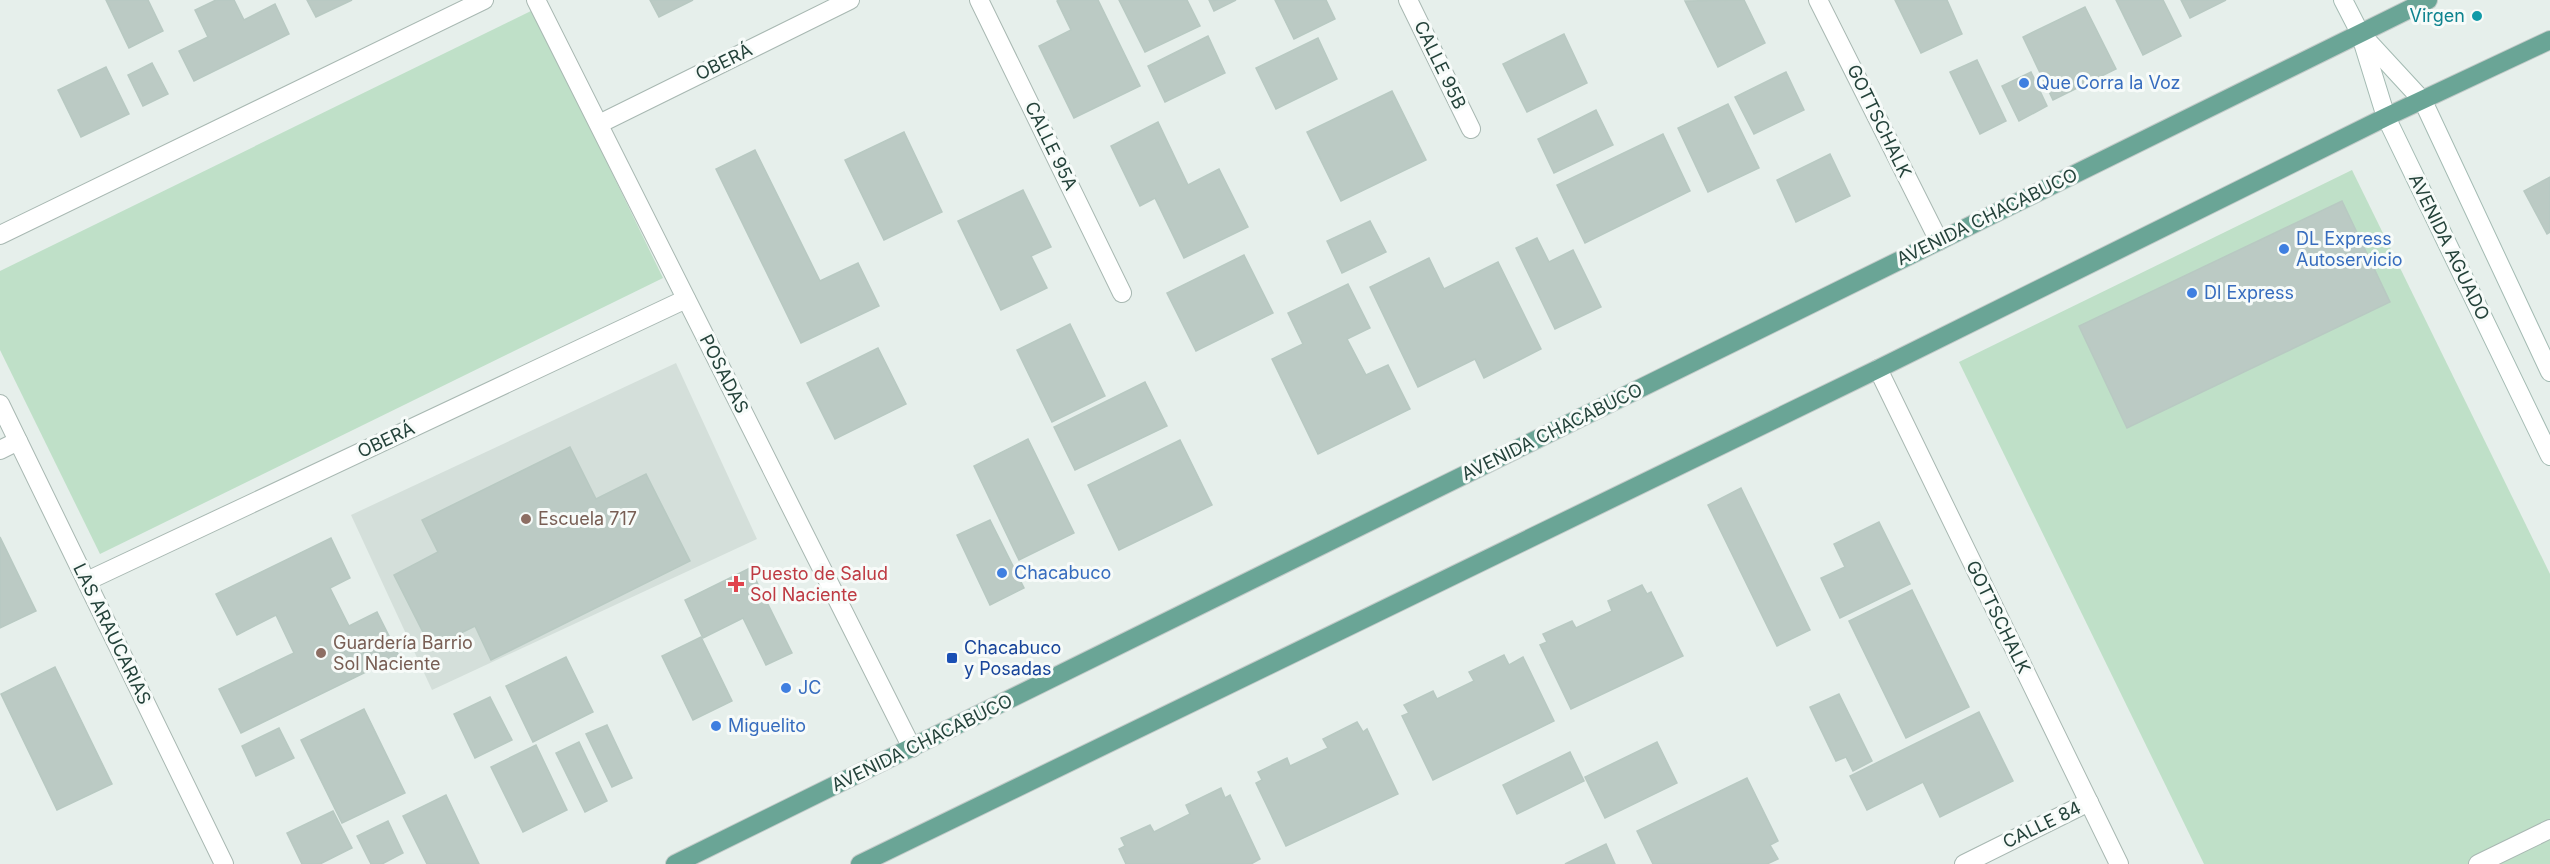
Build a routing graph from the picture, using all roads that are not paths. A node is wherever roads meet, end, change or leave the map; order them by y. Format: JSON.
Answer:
{"nodes":[{"id":1,"x":484,"y":0,"type":"edge"},
{"id":2,"x":536,"y":0,"type":"edge"},
{"id":3,"x":850,"y":0,"type":"edge"},
{"id":4,"x":980,"y":0,"type":"edge"},
{"id":5,"x":1408,"y":0,"type":"edge"},
{"id":6,"x":1818,"y":0,"type":"edge"},
{"id":7,"x":2343,"y":0,"type":"edge"},
{"id":8,"x":2428,"y":0,"type":"edge"},
{"id":9,"x":2360,"y":33,"type":"junction"},
{"id":10,"x":2550,"y":40,"type":"edge"},
{"id":11,"x":2423,"y":101,"type":"junction"},
{"id":12,"x":2386,"y":117,"type":"junction"},
{"id":13,"x":599,"y":124,"type":"junction"},
{"id":14,"x":1471,"y":129,"type":"dead end"},
{"id":15,"x":0,"y":235,"type":"edge"},
{"id":16,"x":1939,"y":241,"type":"junction"},
{"id":17,"x":1122,"y":293,"type":"dead end"},
{"id":18,"x":686,"y":299,"type":"junction"},
{"id":19,"x":1878,"y":369,"type":"junction"},
{"id":20,"x":2550,"y":372,"type":"edge"},
{"id":21,"x":0,"y":404,"type":"edge"},
{"id":22,"x":18,"y":441,"type":"junction"},
{"id":23,"x":0,"y":450,"type":"edge"},
{"id":24,"x":2550,"y":456,"type":"edge"},
{"id":25,"x":87,"y":581,"type":"junction"},
{"id":26,"x":912,"y":748,"type":"junction"},
{"id":27,"x":2089,"y":802,"type":"junction"},
{"id":28,"x":2550,"y":829,"type":"edge"},
{"id":29,"x":224,"y":864,"type":"edge"},
{"id":30,"x":675,"y":864,"type":"edge"},
{"id":31,"x":860,"y":864,"type":"edge"},
{"id":32,"x":1964,"y":864,"type":"edge"},
{"id":33,"x":2119,"y":864,"type":"edge"},
{"id":34,"x":2478,"y":864,"type":"edge"}],
"edges":[{"from":1,"to":15,"type":"street"},
{"from":2,"to":13,"type":"street","name":"POSADAS"},
{"from":3,"to":13,"type":"street","name":"OBERÁ"},
{"from":4,"to":17,"type":"street","name":"CALLE 95A"},
{"from":5,"to":14,"type":"street","name":"CALLE 95B"},
{"from":6,"to":16,"type":"street","name":"GOTTSCHALK"},
{"from":7,"to":9,"type":"street","name":"AVENIDA AGUADO"},
{"from":8,"to":9,"type":"main road","name":"AVENIDA CHACABUCO"},
{"from":9,"to":11,"type":"street","name":"AVENIDA AGUADO"},
{"from":9,"to":12,"type":"street","name":"AVENIDA AGUADO"},
{"from":9,"to":16,"type":"main road","name":"AVENIDA CHACABUCO"},
{"from":10,"to":11,"type":"main road"},
{"from":11,"to":12,"type":"main road"},
{"from":11,"to":20,"type":"street","name":"AVENIDA AGUADO"},
{"from":12,"to":19,"type":"main road"},
{"from":12,"to":24,"type":"street","name":"AVENIDA AGUADO"},
{"from":13,"to":18,"type":"street","name":"POSADAS"},
{"from":16,"to":26,"type":"main road","name":"AVENIDA CHACABUCO"},
{"from":18,"to":25,"type":"street","name":"OBERÁ"},
{"from":18,"to":26,"type":"street","name":"POSADAS"},
{"from":19,"to":27,"type":"street","name":"GOTTSCHALK"},
{"from":19,"to":31,"type":"main road"},
{"from":21,"to":22,"type":"street","name":"LAS ARAUCARIAS"},
{"from":22,"to":23,"type":"street"},
{"from":22,"to":25,"type":"street","name":"LAS ARAUCARIAS"},
{"from":25,"to":29,"type":"street","name":"LAS ARAUCARIAS"},
{"from":26,"to":30,"type":"main road","name":"AVENIDA CHACABUCO"},
{"from":27,"to":32,"type":"street","name":"CALLE 84"},
{"from":27,"to":33,"type":"street","name":"GOTTSCHALK"},
{"from":28,"to":34,"type":"street"}]}
